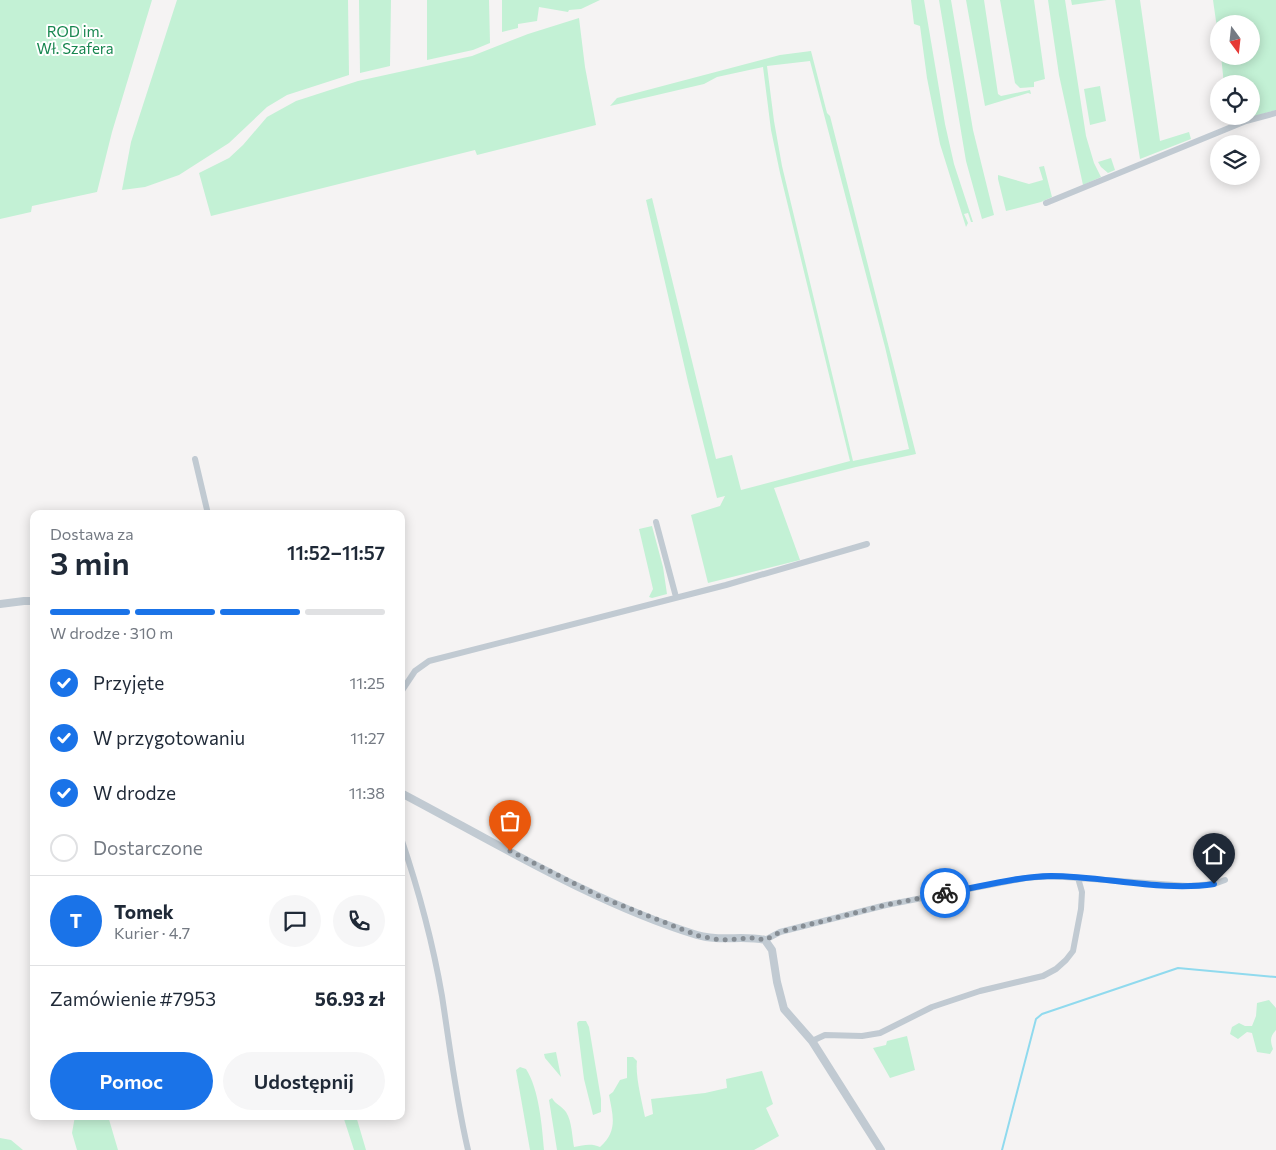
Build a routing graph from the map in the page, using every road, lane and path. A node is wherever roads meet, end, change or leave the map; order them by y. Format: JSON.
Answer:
{"nodes":[{"id":1,"x":1276,"y":113,"type":"edge"},
{"id":2,"x":1046,"y":203,"type":"dead end"},
{"id":3,"x":195,"y":459,"type":"dead end"},
{"id":4,"x":207,"y":510,"type":"edge"},
{"id":5,"x":656,"y":522,"type":"dead end"},
{"id":6,"x":867,"y":544,"type":"dead end"},
{"id":7,"x":676,"y":597,"type":"junction"},
{"id":8,"x":30,"y":601,"type":"edge"},
{"id":9,"x":0,"y":604,"type":"edge"},
{"id":10,"x":405,"y":686,"type":"edge"},
{"id":11,"x":405,"y":794,"type":"edge"},
{"id":12,"x":405,"y":850,"type":"edge"},
{"id":13,"x":1078,"y":878,"type":"junction"},
{"id":14,"x":1225,"y":880,"type":"dead end"},
{"id":15,"x":765,"y":940,"type":"junction"},
{"id":16,"x":812,"y":1041,"type":"junction"},
{"id":17,"x":468,"y":1150,"type":"edge"},
{"id":18,"x":881,"y":1150,"type":"edge"}],
"edges":[{"from":1,"to":2,"type":"street"},
{"from":3,"to":4,"type":"street"},
{"from":5,"to":7,"type":"street"},
{"from":6,"to":7,"type":"street"},
{"from":7,"to":10,"type":"street"},
{"from":8,"to":9,"type":"street"},
{"from":11,"to":15,"type":"street"},
{"from":12,"to":17,"type":"street"},
{"from":13,"to":14,"type":"street"},
{"from":13,"to":15,"type":"street"},
{"from":13,"to":16,"type":"street"},
{"from":15,"to":16,"type":"street"},
{"from":16,"to":18,"type":"street"}]}
